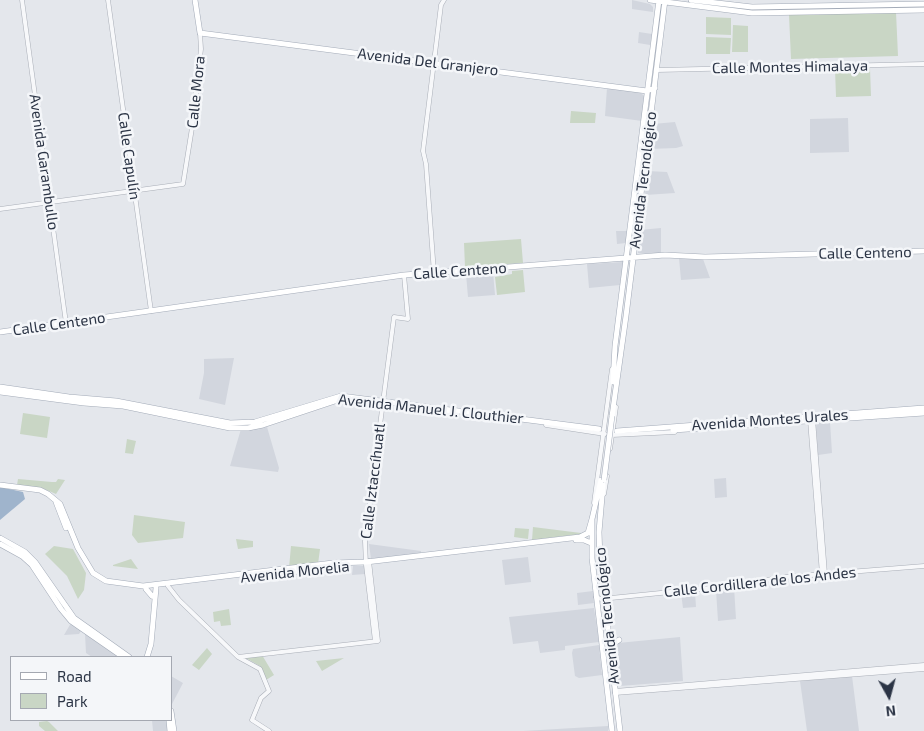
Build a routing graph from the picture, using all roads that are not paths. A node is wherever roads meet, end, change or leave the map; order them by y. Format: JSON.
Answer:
{"nodes":[{"id":1,"x":22,"y":0,"type":"edge"},
{"id":2,"x":108,"y":0,"type":"edge"},
{"id":3,"x":195,"y":0,"type":"edge"},
{"id":4,"x":444,"y":0,"type":"edge"},
{"id":5,"x":648,"y":0,"type":"edge"},
{"id":6,"x":691,"y":0,"type":"edge"},
{"id":7,"x":659,"y":1,"type":"edge"},
{"id":8,"x":665,"y":1,"type":"edge"},
{"id":9,"x":915,"y":3,"type":"edge"},
{"id":10,"x":679,"y":4,"type":"junction"},
{"id":11,"x":924,"y":4,"type":"edge"},
{"id":12,"x":924,"y":10,"type":"edge"},
{"id":13,"x":658,"y":12,"type":"junction"},
{"id":14,"x":663,"y":21,"type":"junction"},
{"id":15,"x":200,"y":34,"type":"junction"},
{"id":16,"x":657,"y":41,"type":"junction"},
{"id":17,"x":656,"y":49,"type":"junction"},
{"id":18,"x":434,"y":63,"type":"junction"},
{"id":19,"x":924,"y":64,"type":"edge"},
{"id":20,"x":657,"y":70,"type":"junction"},
{"id":21,"x":655,"y":88,"type":"junction"},
{"id":22,"x":638,"y":89,"type":"junction"},
{"id":23,"x":647,"y":91,"type":"junction"},
{"id":24,"x":646,"y":98,"type":"junction"},
{"id":25,"x":638,"y":166,"type":"junction"},
{"id":26,"x":644,"y":169,"type":"junction"},
{"id":27,"x":636,"y":176,"type":"junction"},
{"id":28,"x":643,"y":178,"type":"junction"},
{"id":29,"x":134,"y":191,"type":"junction"},
{"id":30,"x":50,"y":203,"type":"junction"},
{"id":31,"x":0,"y":209,"type":"edge"},
{"id":32,"x":924,"y":251,"type":"edge"},
{"id":33,"x":627,"y":258,"type":"junction"},
{"id":34,"x":634,"y":258,"type":"junction"},
{"id":35,"x":434,"y":272,"type":"junction"},
{"id":36,"x":404,"y":275,"type":"junction"},
{"id":37,"x":151,"y":312,"type":"junction"},
{"id":38,"x":620,"y":316,"type":"junction"},
{"id":39,"x":626,"y":316,"type":"junction"},
{"id":40,"x":66,"y":323,"type":"junction"},
{"id":41,"x":0,"y":332,"type":"edge"},
{"id":42,"x":617,"y":358,"type":"junction"},
{"id":43,"x":0,"y":387,"type":"edge"},
{"id":44,"x":0,"y":392,"type":"edge"},
{"id":45,"x":383,"y":403,"type":"junction"},
{"id":46,"x":924,"y":408,"type":"edge"},
{"id":47,"x":924,"y":412,"type":"edge"},
{"id":48,"x":812,"y":419,"type":"junction"},
{"id":49,"x":601,"y":430,"type":"junction"},
{"id":50,"x":615,"y":432,"type":"junction"},
{"id":51,"x":602,"y":480,"type":"junction"},
{"id":52,"x":0,"y":485,"type":"edge"},
{"id":53,"x":56,"y":501,"type":"junction"},
{"id":54,"x":602,"y":501,"type":"junction"},
{"id":55,"x":594,"y":509,"type":"junction"},
{"id":56,"x":600,"y":532,"type":"junction"},
{"id":57,"x":587,"y":536,"type":"junction"},
{"id":58,"x":0,"y":538,"type":"edge"},
{"id":59,"x":0,"y":544,"type":"edge"},
{"id":60,"x":367,"y":562,"type":"junction"},
{"id":61,"x":924,"y":566,"type":"edge"},
{"id":62,"x":824,"y":574,"type":"junction"},
{"id":63,"x":166,"y":587,"type":"junction"},
{"id":64,"x":155,"y":588,"type":"junction"},
{"id":65,"x":146,"y":589,"type":"junction"},
{"id":66,"x":154,"y":596,"type":"junction"},
{"id":67,"x":596,"y":597,"type":"junction"},
{"id":68,"x":604,"y":598,"type":"junction"},
{"id":69,"x":619,"y":640,"type":"dead end"},
{"id":70,"x":610,"y":650,"type":"junction"},
{"id":71,"x":122,"y":656,"type":"edge"},
{"id":72,"x":128,"y":656,"type":"edge"},
{"id":73,"x":145,"y":656,"type":"edge"},
{"id":74,"x":238,"y":657,"type":"junction"},
{"id":75,"x":924,"y":665,"type":"edge"},
{"id":76,"x":924,"y":669,"type":"edge"},
{"id":77,"x":614,"y":681,"type":"junction"},
{"id":78,"x":622,"y":689,"type":"junction"},
{"id":79,"x":615,"y":692,"type":"junction"},
{"id":80,"x":608,"y":694,"type":"junction"},
{"id":81,"x":169,"y":721,"type":"edge"},
{"id":82,"x":173,"y":730,"type":"edge"},
{"id":83,"x":269,"y":731,"type":"edge"},
{"id":84,"x":612,"y":731,"type":"edge"},
{"id":85,"x":620,"y":731,"type":"edge"}],
"edges":[{"from":1,"to":30,"type":"street","name":"Avenida Garambullo"},
{"from":2,"to":29,"type":"street","name":"Calle Capulín"},
{"from":3,"to":15,"type":"main road","name":"Calle Mora"},
{"from":4,"to":18,"type":"street"},
{"from":5,"to":7,"type":"main road"},
{"from":5,"to":13,"type":"main road"},
{"from":6,"to":9,"type":"main road"},
{"from":7,"to":8,"type":"main road"},
{"from":7,"to":13,"type":"main road","name":"Avenida Tecnológico"},
{"from":8,"to":10,"type":"main road"},
{"from":8,"to":14,"type":"main road","name":"Avenida Tecnológico"},
{"from":9,"to":10,"type":"main road"},
{"from":9,"to":11,"type":"main road"},
{"from":9,"to":12,"type":"main road"},
{"from":10,"to":14,"type":"main road"},
{"from":13,"to":16,"type":"main road","name":"Avenida Tecnológico"},
{"from":14,"to":16,"type":"main road","name":"Avenida Tecnológico"},
{"from":15,"to":18,"type":"main road","name":"Avenida Del Granjero"},
{"from":15,"to":29,"type":"street","name":"Calle Mora"},
{"from":16,"to":17,"type":"main road","name":"Avenida Tecnológico"},
{"from":17,"to":20,"type":"main road","name":"Avenida Tecnológico"},
{"from":17,"to":23,"type":"main road","name":"Avenida Tecnológico"},
{"from":18,"to":22,"type":"main road","name":"Avenida Del Granjero"},
{"from":18,"to":35,"type":"street"},
{"from":19,"to":20,"type":"street","name":"Calle Montes Himalaya"},
{"from":20,"to":21,"type":"main road","name":"Avenida Tecnológico"},
{"from":21,"to":23,"type":"main road"},
{"from":21,"to":26,"type":"main road","name":"Avenida Tecnológico"},
{"from":22,"to":23,"type":"main road","name":"Avenida Del Granjero"},
{"from":22,"to":24,"type":"main road"},
{"from":23,"to":24,"type":"main road","name":"Avenida Tecnológico"},
{"from":24,"to":25,"type":"main road","name":"Avenida Tecnológico"},
{"from":25,"to":26,"type":"main road"},
{"from":25,"to":27,"type":"main road","name":"Avenida Tecnológico"},
{"from":26,"to":28,"type":"main road","name":"Avenida Tecnológico"},
{"from":27,"to":28,"type":"main road"},
{"from":27,"to":33,"type":"main road","name":"Avenida Tecnológico"},
{"from":28,"to":34,"type":"main road","name":"Avenida Tecnológico"},
{"from":29,"to":30,"type":"street"},
{"from":29,"to":37,"type":"street","name":"Calle Capulín"},
{"from":30,"to":31,"type":"street"},
{"from":30,"to":40,"type":"street","name":"Avenida Garambullo"},
{"from":32,"to":34,"type":"main road","name":"Calle Centeno"},
{"from":33,"to":34,"type":"main road","name":"Calle Centeno"},
{"from":33,"to":35,"type":"main road","name":"Calle Centeno"},
{"from":33,"to":38,"type":"main road","name":"Avenida Tecnológico"},
{"from":34,"to":39,"type":"main road","name":"Avenida Tecnológico"},
{"from":35,"to":36,"type":"main road","name":"Calle Centeno"},
{"from":36,"to":37,"type":"main road","name":"Calle Centeno"},
{"from":36,"to":45,"type":"street","name":"Calle Iztaccíhuatl"},
{"from":37,"to":40,"type":"main road","name":"Calle Centeno"},
{"from":38,"to":39,"type":"main road"},
{"from":38,"to":42,"type":"main road","name":"Avenida Tecnológico"},
{"from":39,"to":42,"type":"main road","name":"Avenida Tecnológico"},
{"from":40,"to":41,"type":"main road","name":"Calle Centeno"},
{"from":42,"to":49,"type":"street","name":"Avenida Tecnológico"},
{"from":42,"to":50,"type":"street","name":"Avenida Tecnológico"},
{"from":42,"to":51,"type":"main road","name":"Avenida Tecnológico","bridge":true},
{"from":43,"to":45,"type":"main road","name":"Avenida Manuel J. Clouthier"},
{"from":44,"to":45,"type":"main road","name":"Avenida Manuel J. Clouthier"},
{"from":45,"to":49,"type":"main road","name":"Avenida Manuel J. Clouthier"},
{"from":45,"to":60,"type":"street","name":"Calle Iztaccíhuatl"},
{"from":46,"to":48,"type":"main road","name":"Avenida Montes Urales"},
{"from":47,"to":48,"type":"main road","name":"Avenida Montes Urales"},
{"from":48,"to":50,"type":"main road","name":"Avenida Montes Urales"},
{"from":48,"to":62,"type":"street"},
{"from":49,"to":50,"type":"street"},
{"from":49,"to":55,"type":"street","name":"Avenida Tecnológico"},
{"from":50,"to":54,"type":"street","name":"Avenida Tecnológico"},
{"from":51,"to":54,"type":"main road","name":"Avenida Tecnológico"},
{"from":51,"to":55,"type":"main road","name":"Avenida Tecnológico"},
{"from":52,"to":53,"type":"main road"},
{"from":53,"to":60,"type":"main road","name":"Avenida Morelia"},
{"from":53,"to":65,"type":"main road","name":"Avenida Morelia"},
{"from":54,"to":56,"type":"main road","name":"Avenida Tecnológico"},
{"from":55,"to":57,"type":"main road","name":"Avenida Tecnológico"},
{"from":56,"to":57,"type":"main road","name":"Avenida Morelia"},
{"from":56,"to":68,"type":"main road","name":"Avenida Tecnológico"},
{"from":57,"to":60,"type":"main road","name":"Avenida Morelia"},
{"from":57,"to":67,"type":"main road","name":"Avenida Tecnológico"},
{"from":58,"to":72,"type":"main road"},
{"from":59,"to":71,"type":"main road"},
{"from":60,"to":63,"type":"main road","name":"Avenida Morelia"},
{"from":60,"to":74,"type":"street","name":"Calle Iztaccíhuatl"},
{"from":61,"to":62,"type":"street","name":"Calle Cordillera de los Andes"},
{"from":62,"to":68,"type":"street","name":"Calle Cordillera de los Andes"},
{"from":63,"to":64,"type":"main road","name":"Avenida Morelia"},
{"from":63,"to":66,"type":"main road"},
{"from":63,"to":74,"type":"street"},
{"from":64,"to":65,"type":"main road","name":"Avenida Morelia"},
{"from":64,"to":66,"type":"main road"},
{"from":65,"to":66,"type":"main road"},
{"from":66,"to":73,"type":"main road"},
{"from":67,"to":68,"type":"street","name":"Calle Cordillera de los Andes"},
{"from":67,"to":80,"type":"main road","name":"Avenida Tecnológico"},
{"from":68,"to":70,"type":"main road","name":"Avenida Tecnológico"},
{"from":69,"to":70,"type":"main road"},
{"from":70,"to":77,"type":"main road","name":"Avenida Tecnológico"},
{"from":74,"to":83,"type":"street"},
{"from":75,"to":78,"type":"street"},
{"from":76,"to":79,"type":"street"},
{"from":77,"to":78,"type":"main road"},
{"from":77,"to":79,"type":"main road","name":"Avenida Tecnológico"},
{"from":78,"to":79,"type":"street"},
{"from":79,"to":80,"type":"main road"},
{"from":79,"to":85,"type":"main road","name":"Avenida Tecnológico"},
{"from":80,"to":84,"type":"main road","name":"Avenida Tecnológico"},
{"from":81,"to":82,"type":"main road"}]}
